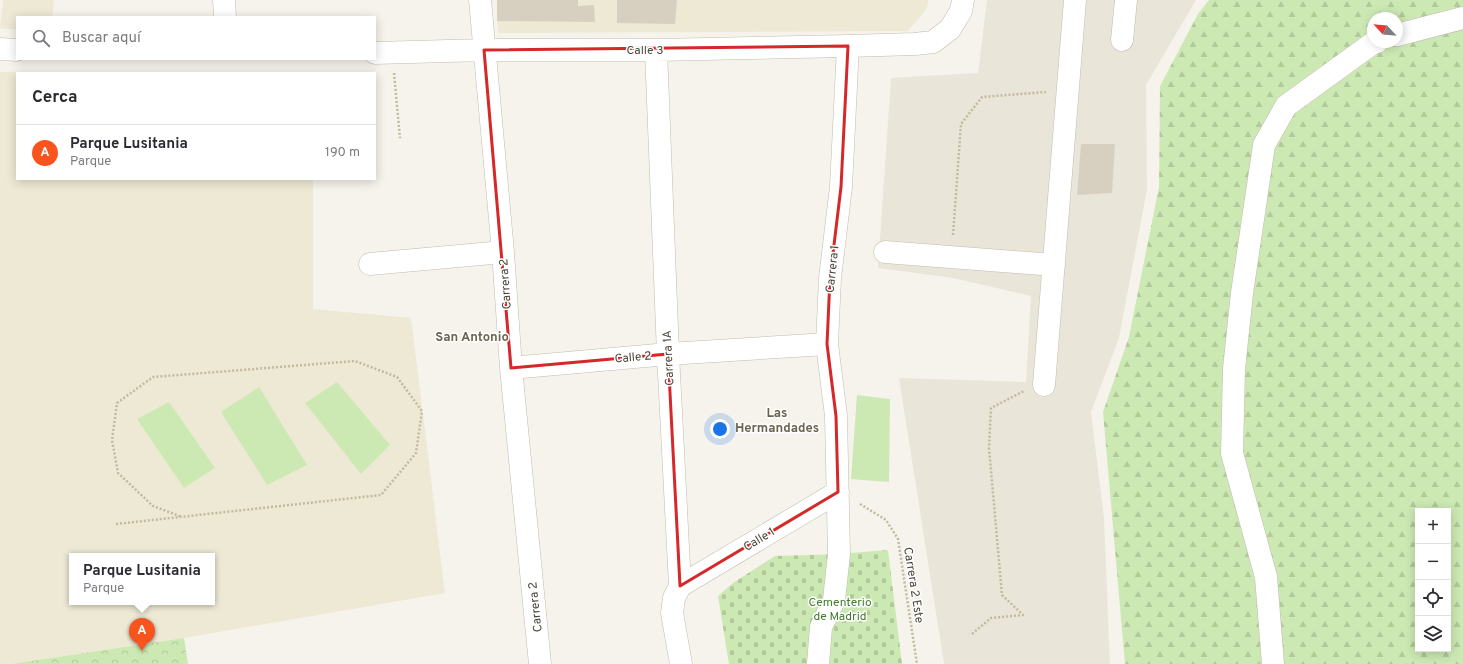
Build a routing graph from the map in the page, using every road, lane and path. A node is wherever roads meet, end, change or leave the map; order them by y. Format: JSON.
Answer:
{"nodes":[{"id":1,"x":224,"y":0,"type":"edge"},
{"id":2,"x":480,"y":0,"type":"edge"},
{"id":3,"x":963,"y":0,"type":"edge"},
{"id":4,"x":1075,"y":0,"type":"edge"},
{"id":5,"x":1126,"y":0,"type":"edge"},
{"id":6,"x":225,"y":16,"type":"edge"},
{"id":7,"x":1463,"y":18,"type":"edge"},
{"id":8,"x":1403,"y":33,"type":"edge"},
{"id":9,"x":1122,"y":40,"type":"dead end"},
{"id":10,"x":848,"y":46,"type":"junction"},
{"id":11,"x":1368,"y":48,"type":"edge"},
{"id":12,"x":0,"y":49,"type":"edge"},
{"id":13,"x":16,"y":50,"type":"edge"},
{"id":14,"x":484,"y":50,"type":"junction"},
{"id":15,"x":656,"y":50,"type":"junction"},
{"id":16,"x":384,"y":53,"type":"edge"},
{"id":17,"x":1068,"y":90,"type":"junction"},
{"id":18,"x":400,"y":138,"type":"dead end"},
{"id":19,"x":503,"y":252,"type":"junction"},
{"id":20,"x":885,"y":252,"type":"dead end"},
{"id":21,"x":951,"y":257,"type":"junction"},
{"id":22,"x":370,"y":264,"type":"dead end"},
{"id":23,"x":1054,"y":265,"type":"junction"},
{"id":24,"x":827,"y":344,"type":"junction"},
{"id":25,"x":668,"y":354,"type":"junction"},
{"id":26,"x":511,"y":368,"type":"junction"},
{"id":27,"x":1044,"y":385,"type":"joint"},
{"id":28,"x":838,"y":492,"type":"junction"},
{"id":29,"x":182,"y":517,"type":"junction"},
{"id":30,"x":116,"y":524,"type":"dead end"},
{"id":31,"x":680,"y":586,"type":"junction"},
{"id":32,"x":972,"y":634,"type":"dead end"},
{"id":33,"x":540,"y":664,"type":"edge"},
{"id":34,"x":680,"y":664,"type":"edge"},
{"id":35,"x":818,"y":664,"type":"edge"},
{"id":36,"x":917,"y":664,"type":"edge"},
{"id":37,"x":1273,"y":664,"type":"edge"}],
"edges":[{"from":1,"to":6,"type":"street"},
{"from":2,"to":14,"type":"street","name":"Carrera 2"},
{"from":3,"to":10,"type":"street","name":"Calle 3"},
{"from":4,"to":17,"type":"street"},
{"from":5,"to":9,"type":"street"},
{"from":7,"to":8,"type":"street"},
{"from":10,"to":15,"type":"street","name":"Calle 3"},
{"from":10,"to":24,"type":"street","name":"Carrera 1"},
{"from":11,"to":37,"type":"street"},
{"from":12,"to":13,"type":"street"},
{"from":14,"to":15,"type":"street","name":"Calle 3"},
{"from":14,"to":16,"type":"street","name":"Calle 3"},
{"from":14,"to":19,"type":"street","name":"Carrera 2"},
{"from":15,"to":25,"type":"street","name":"Carrera 1A"},
{"from":16,"to":18,"type":"path"},
{"from":17,"to":21,"type":"path"},
{"from":17,"to":23,"type":"street"},
{"from":19,"to":22,"type":"street"},
{"from":19,"to":26,"type":"street","name":"Carrera 2"},
{"from":20,"to":21,"type":"street"},
{"from":21,"to":23,"type":"street"},
{"from":23,"to":27,"type":"street"},
{"from":24,"to":25,"type":"street","name":"Calle 2"},
{"from":24,"to":28,"type":"street","name":"Carrera 1"},
{"from":25,"to":26,"type":"street","name":"Calle 2"},
{"from":25,"to":31,"type":"street","name":"Carrera 1A"},
{"from":26,"to":33,"type":"street","name":"Carrera 2"},
{"from":27,"to":32,"type":"path"},
{"from":28,"to":31,"type":"street","name":"Calle 1"},
{"from":28,"to":35,"type":"street","name":"Carrera 1"},
{"from":28,"to":36,"type":"path","name":"Carrera 2 Este"},
{"from":29,"to":29,"type":"path"},
{"from":29,"to":30,"type":"path"},
{"from":31,"to":34,"type":"street","name":"Carrera 1A"}]}
